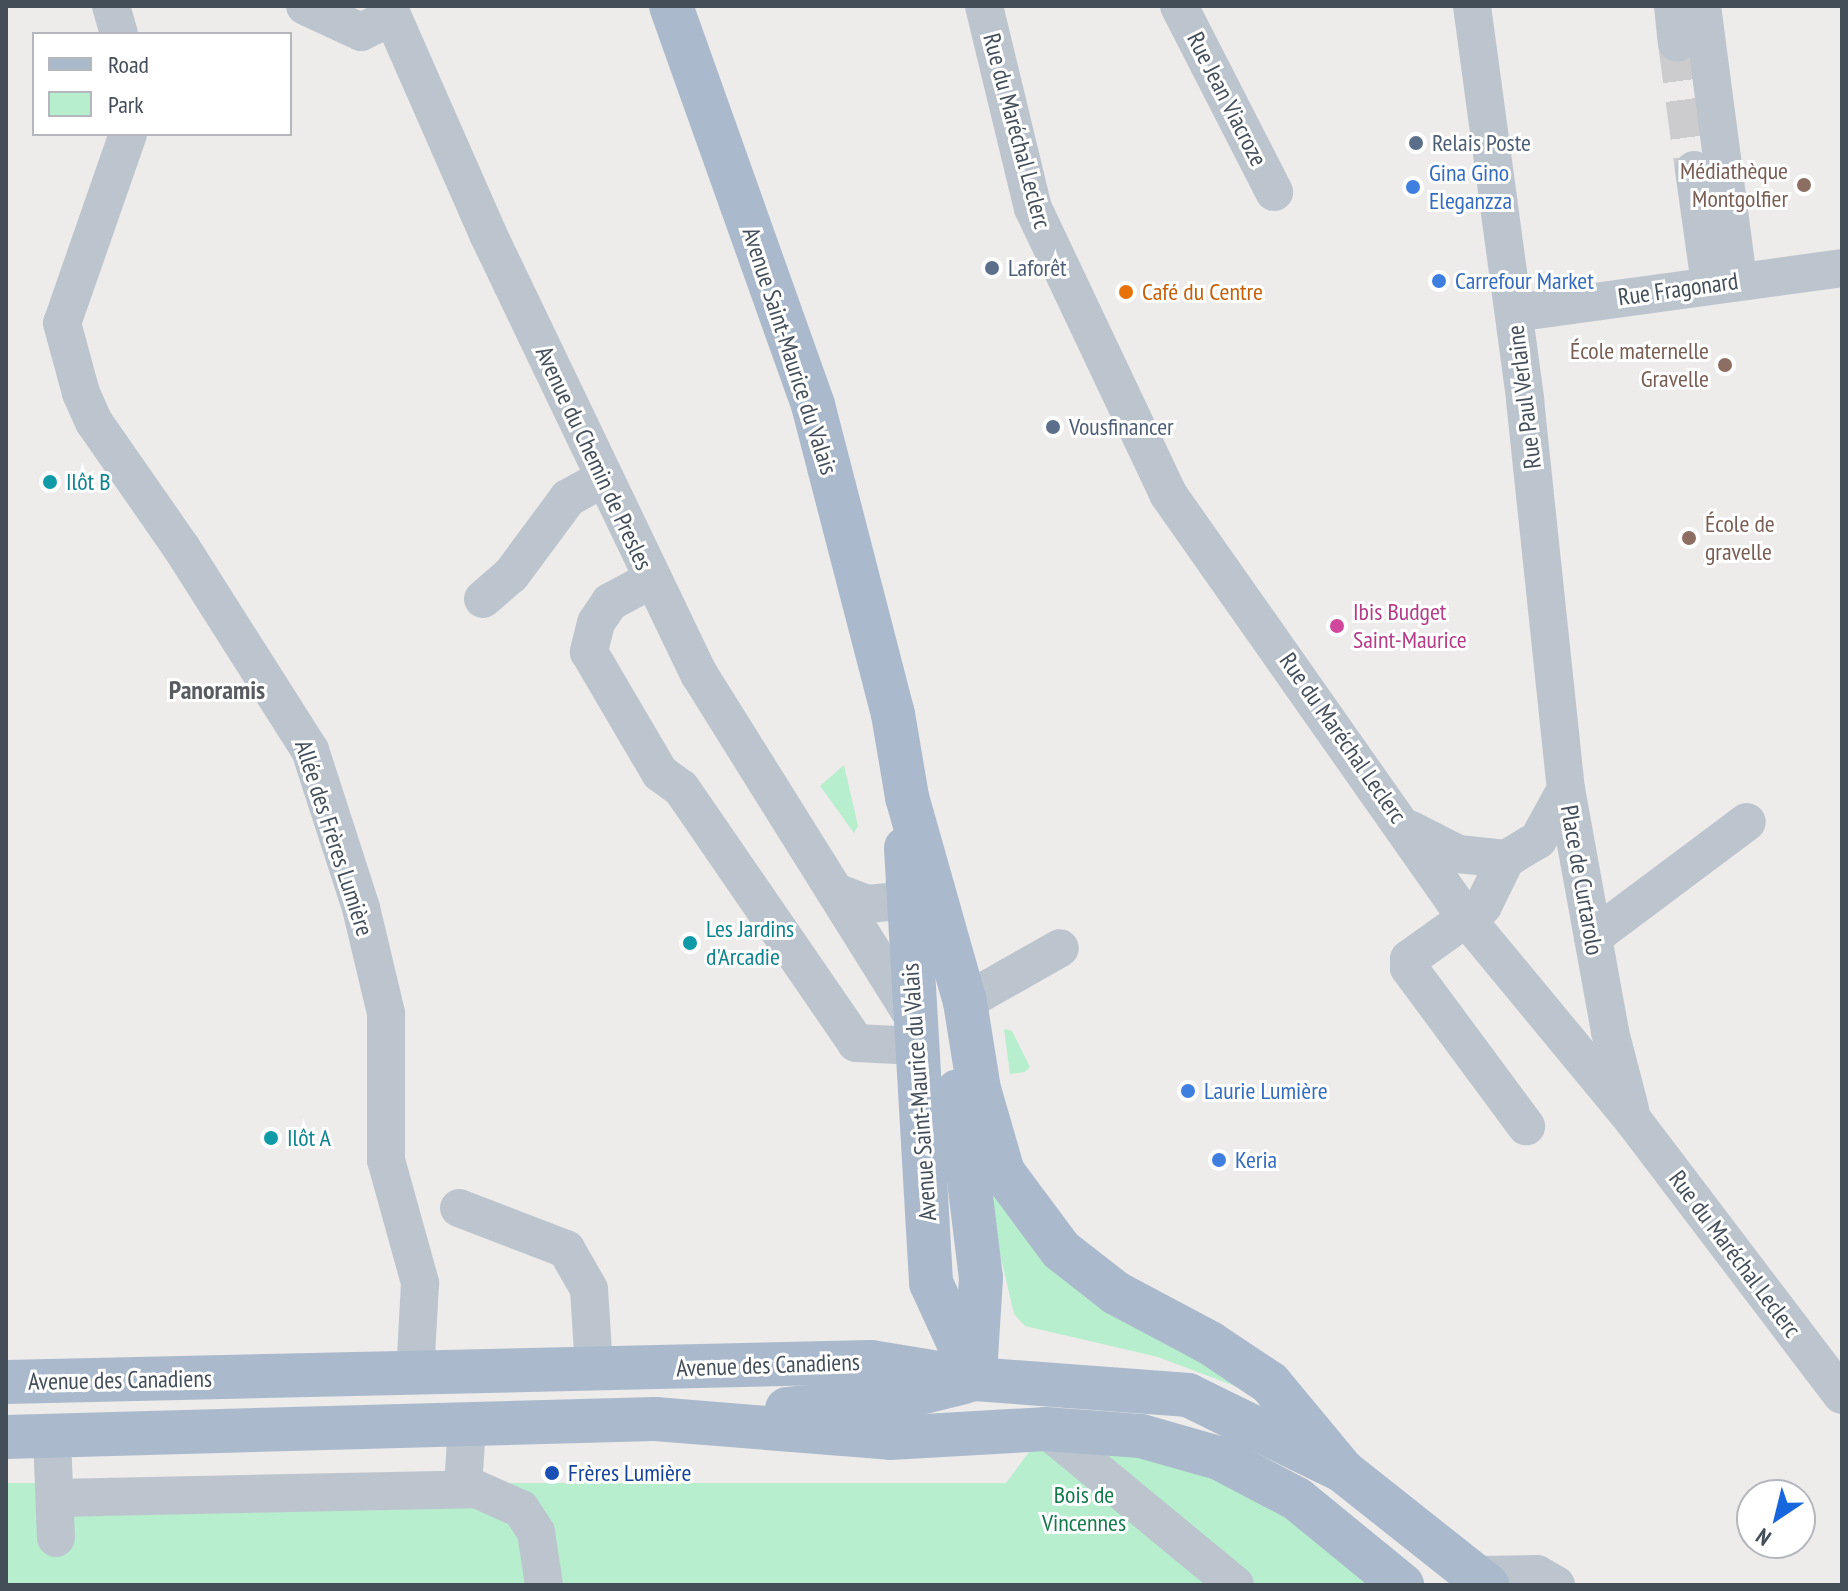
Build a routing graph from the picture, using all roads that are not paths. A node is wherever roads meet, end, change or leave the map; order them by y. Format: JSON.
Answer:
{"nodes":[{"id":1,"x":111,"y":6,"type":"edge"},
{"id":2,"x":305,"y":6,"type":"edge"},
{"id":3,"x":671,"y":6,"type":"edge"},
{"id":4,"x":984,"y":6,"type":"edge"},
{"id":5,"x":1179,"y":6,"type":"edge"},
{"id":6,"x":1472,"y":6,"type":"edge"},
{"id":7,"x":1673,"y":6,"type":"edge"},
{"id":8,"x":1702,"y":6,"type":"edge"},
{"id":9,"x":390,"y":12,"type":"edge"},
{"id":10,"x":118,"y":32,"type":"edge"},
{"id":11,"x":1677,"y":43,"type":"tunnel mouth"},
{"id":12,"x":127,"y":136,"type":"edge"},
{"id":13,"x":1694,"y":170,"type":"tunnel mouth"},
{"id":14,"x":1274,"y":192,"type":"dead end"},
{"id":15,"x":1842,"y":268,"type":"edge"},
{"id":16,"x":1724,"y":282,"type":"junction"},
{"id":17,"x":1514,"y":313,"type":"junction"},
{"id":18,"x":604,"y":478,"type":"junction"},
{"id":19,"x":651,"y":580,"type":"junction"},
{"id":20,"x":483,"y":599,"type":"dead end"},
{"id":21,"x":1566,"y":789,"type":"junction"},
{"id":22,"x":907,"y":797,"type":"junction"},
{"id":23,"x":1747,"y":822,"type":"dead end"},
{"id":24,"x":1407,"y":828,"type":"junction"},
{"id":25,"x":1506,"y":859,"type":"junction"},
{"id":26,"x":836,"y":892,"type":"junction"},
{"id":27,"x":906,"y":900,"type":"junction"},
{"id":28,"x":1466,"y":918,"type":"junction"},
{"id":29,"x":942,"y":922,"type":"junction"},
{"id":30,"x":1593,"y":937,"type":"junction"},
{"id":31,"x":1060,"y":948,"type":"dead end"},
{"id":32,"x":965,"y":1002,"type":"junction"},
{"id":33,"x":916,"y":1033,"type":"junction"},
{"id":34,"x":1633,"y":1120,"type":"junction"},
{"id":35,"x":1526,"y":1126,"type":"dead end"},
{"id":36,"x":459,"y":1208,"type":"dead end"},
{"id":37,"x":594,"y":1369,"type":"junction"},
{"id":38,"x":415,"y":1374,"type":"junction"},
{"id":39,"x":975,"y":1379,"type":"junction"},
{"id":40,"x":6,"y":1382,"type":"edge"},
{"id":41,"x":1842,"y":1395,"type":"edge"},
{"id":42,"x":655,"y":1419,"type":"junction"},
{"id":43,"x":467,"y":1424,"type":"junction"},
{"id":44,"x":1046,"y":1429,"type":"junction"},
{"id":45,"x":52,"y":1436,"type":"junction"},
{"id":46,"x":6,"y":1437,"type":"edge"},
{"id":47,"x":1343,"y":1471,"type":"junction"},
{"id":48,"x":463,"y":1489,"type":"junction"},
{"id":49,"x":55,"y":1498,"type":"junction"},
{"id":50,"x":56,"y":1538,"type":"dead end"},
{"id":51,"x":1481,"y":1580,"type":"edge"},
{"id":52,"x":544,"y":1585,"type":"edge"},
{"id":53,"x":1235,"y":1585,"type":"edge"},
{"id":54,"x":1402,"y":1585,"type":"edge"},
{"id":55,"x":1556,"y":1585,"type":"edge"}],
"edges":[{"from":1,"to":10,"type":"street"},
{"from":2,"to":9,"type":"street"},
{"from":3,"to":22,"type":"main road","name":"Avenue Saint-Maurice du Valais"},
{"from":4,"to":24,"type":"street","name":"Rue du Maréchal Leclerc"},
{"from":5,"to":14,"type":"street","name":"Rue Jean Viacroze"},
{"from":6,"to":17,"type":"street","name":"Rue Paul Verlaine"},
{"from":7,"to":11,"type":"street"},
{"from":8,"to":16,"type":"street"},
{"from":9,"to":18,"type":"street","name":"Avenue du Chemin de Presles"},
{"from":12,"to":38,"type":"street","name":"Allée des Frères Lumière"},
{"from":13,"to":16,"type":"street"},
{"from":15,"to":16,"type":"street","name":"Rue Fragonard"},
{"from":16,"to":17,"type":"street","name":"Rue Fragonard"},
{"from":17,"to":21,"type":"street","name":"Rue Paul Verlaine"},
{"from":18,"to":19,"type":"street","name":"Avenue du Chemin de Presles"},
{"from":18,"to":20,"type":"street"},
{"from":19,"to":26,"type":"street","name":"Avenue du Chemin de Presles"},
{"from":19,"to":33,"type":"street"},
{"from":21,"to":25,"type":"street","name":"Place de Curtarolo"},
{"from":21,"to":30,"type":"street","name":"Place de Curtarolo"},
{"from":22,"to":27,"type":"main road","name":"Avenue Saint-Maurice du Valais"},
{"from":22,"to":29,"type":"main road","name":"Avenue Saint-Maurice du Valais"},
{"from":23,"to":30,"type":"street"},
{"from":24,"to":25,"type":"street"},
{"from":24,"to":28,"type":"street","name":"Rue du Maréchal Leclerc"},
{"from":25,"to":28,"type":"street"},
{"from":26,"to":27,"type":"street"},
{"from":26,"to":33,"type":"street","name":"Avenue du Chemin de Presles"},
{"from":27,"to":33,"type":"main road","name":"Avenue Saint-Maurice du Valais"},
{"from":28,"to":34,"type":"street","name":"Rue du Maréchal Leclerc"},
{"from":28,"to":35,"type":"street"},
{"from":29,"to":32,"type":"main road"},
{"from":29,"to":39,"type":"main road"},
{"from":30,"to":34,"type":"street","name":"Place de Curtarolo"},
{"from":31,"to":32,"type":"street"},
{"from":32,"to":47,"type":"main road"},
{"from":33,"to":39,"type":"main road","name":"Avenue Saint-Maurice du Valais"},
{"from":34,"to":41,"type":"street","name":"Rue du Maréchal Leclerc"},
{"from":36,"to":37,"type":"street"},
{"from":37,"to":38,"type":"main road","name":"Avenue des Canadiens"},
{"from":37,"to":39,"type":"main road","name":"Avenue des Canadiens"},
{"from":38,"to":40,"type":"main road","name":"Avenue des Canadiens"},
{"from":39,"to":42,"type":"main road"},
{"from":39,"to":44,"type":"main road"},
{"from":39,"to":47,"type":"main road","name":"Avenue des Canadiens"},
{"from":42,"to":43,"type":"main road"},
{"from":42,"to":44,"type":"main road"},
{"from":43,"to":45,"type":"main road"},
{"from":43,"to":48,"type":"street"},
{"from":44,"to":53,"type":"street"},
{"from":44,"to":54,"type":"main road"},
{"from":45,"to":46,"type":"main road"},
{"from":45,"to":49,"type":"street"},
{"from":47,"to":51,"type":"main road","name":"Avenue des Canadiens"},
{"from":48,"to":49,"type":"street"},
{"from":48,"to":52,"type":"street"},
{"from":49,"to":50,"type":"street"},
{"from":51,"to":55,"type":"street","name":"Avenue des Canadiens"}]}
